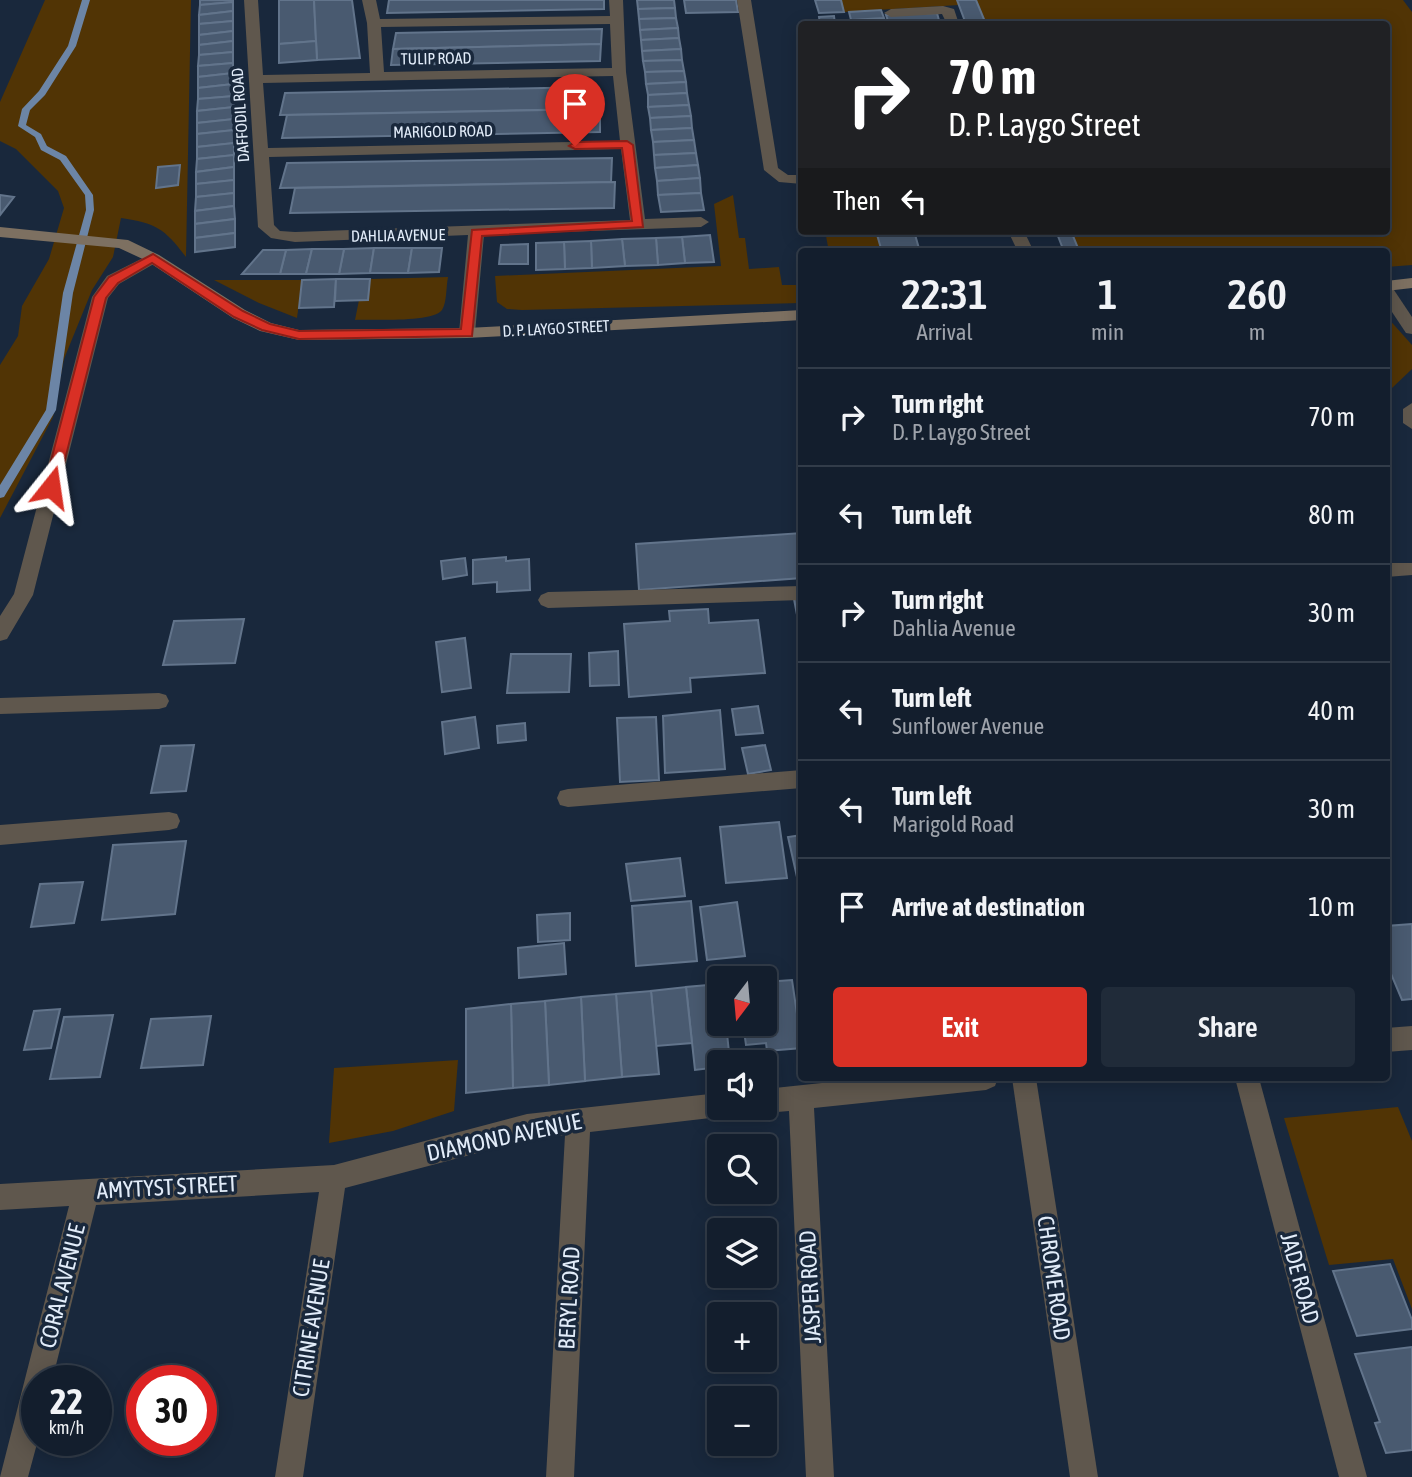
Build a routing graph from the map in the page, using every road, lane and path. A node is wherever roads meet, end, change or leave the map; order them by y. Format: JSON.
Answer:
{"nodes":[{"id":1,"x":251,"y":0,"type":"edge"},
{"id":2,"x":369,"y":0,"type":"edge"},
{"id":3,"x":616,"y":0,"type":"edge"},
{"id":4,"x":744,"y":0,"type":"edge"},
{"id":5,"x":891,"y":13,"type":"dead end"},
{"id":6,"x":616,"y":20,"type":"junction"},
{"id":7,"x":952,"y":21,"type":"edge"},
{"id":8,"x":374,"y":23,"type":"junction"},
{"id":9,"x":619,"y":72,"type":"junction"},
{"id":10,"x":377,"y":76,"type":"junction"},
{"id":11,"x":254,"y":79,"type":"junction"},
{"id":12,"x":627,"y":145,"type":"junction"},
{"id":13,"x":260,"y":153,"type":"junction"},
{"id":14,"x":798,"y":180,"type":"edge"},
{"id":15,"x":701,"y":222,"type":"dead end"},
{"id":16,"x":638,"y":225,"type":"junction"},
{"id":17,"x":266,"y":227,"type":"joint"},
{"id":18,"x":0,"y":232,"type":"edge"},
{"id":19,"x":476,"y":233,"type":"junction"},
{"id":20,"x":153,"y":258,"type":"junction"},
{"id":21,"x":1412,"y":283,"type":"edge"},
{"id":22,"x":1390,"y":288,"type":"edge"},
{"id":23,"x":1390,"y":295,"type":"edge"},
{"id":24,"x":798,"y":315,"type":"edge"},
{"id":25,"x":1412,"y":330,"type":"edge"},
{"id":26,"x":467,"y":333,"type":"junction"},
{"id":27,"x":1412,"y":409,"type":"edge"},
{"id":28,"x":1412,"y":423,"type":"edge"},
{"id":29,"x":1408,"y":569,"type":"dead end"},
{"id":30,"x":1390,"y":570,"type":"edge"},
{"id":31,"x":798,"y":593,"type":"edge"},
{"id":32,"x":548,"y":600,"type":"dead end"},
{"id":33,"x":0,"y":634,"type":"edge"},
{"id":34,"x":159,"y":701,"type":"dead end"},
{"id":35,"x":0,"y":706,"type":"edge"},
{"id":36,"x":798,"y":779,"type":"edge"},
{"id":37,"x":568,"y":798,"type":"dead end"},
{"id":38,"x":169,"y":821,"type":"dead end"},
{"id":39,"x":0,"y":835,"type":"edge"},
{"id":40,"x":1412,"y":1038,"type":"edge"},
{"id":41,"x":1390,"y":1040,"type":"edge"},
{"id":42,"x":957,"y":1081,"type":"edge"},
{"id":43,"x":1024,"y":1081,"type":"edge"},
{"id":44,"x":1248,"y":1081,"type":"edge"},
{"id":45,"x":801,"y":1097,"type":"junction"},
{"id":46,"x":777,"y":1100,"type":"edge"},
{"id":47,"x":707,"y":1106,"type":"edge"},
{"id":48,"x":578,"y":1120,"type":"junction"},
{"id":49,"x":334,"y":1178,"type":"junction"},
{"id":50,"x":86,"y":1191,"type":"junction"},
{"id":51,"x":0,"y":1196,"type":"edge"},
{"id":52,"x":42,"y":1365,"type":"edge"},
{"id":53,"x":21,"y":1450,"type":"edge"},
{"id":54,"x":14,"y":1477,"type":"edge"},
{"id":55,"x":289,"y":1477,"type":"edge"},
{"id":56,"x":559,"y":1477,"type":"edge"},
{"id":57,"x":820,"y":1477,"type":"edge"},
{"id":58,"x":1084,"y":1477,"type":"edge"},
{"id":59,"x":1353,"y":1477,"type":"edge"}],
"edges":[{"from":1,"to":11,"type":"street","name":"DAFFODIL ROAD"},
{"from":2,"to":8,"type":"street"},
{"from":3,"to":6,"type":"street"},
{"from":4,"to":14,"type":"street"},
{"from":5,"to":7,"type":"street"},
{"from":6,"to":8,"type":"street"},
{"from":6,"to":9,"type":"street"},
{"from":8,"to":10,"type":"street"},
{"from":9,"to":10,"type":"street","name":"TULIP ROAD"},
{"from":9,"to":12,"type":"street"},
{"from":10,"to":11,"type":"street","name":"TULIP ROAD"},
{"from":11,"to":13,"type":"street","name":"DAFFODIL ROAD"},
{"from":12,"to":13,"type":"street","name":"MARIGOLD ROAD"},
{"from":12,"to":16,"type":"street"},
{"from":13,"to":17,"type":"street","name":"DAFFODIL ROAD"},
{"from":15,"to":16,"type":"street","name":"DAHLIA AVENUE"},
{"from":16,"to":19,"type":"street","name":"DAHLIA AVENUE"},
{"from":17,"to":19,"type":"street","name":"DAHLIA AVENUE"},
{"from":18,"to":20,"type":"main road","name":"D. P. LAYGO STREET"},
{"from":19,"to":26,"type":"street"},
{"from":20,"to":26,"type":"main road","name":"D. P. LAYGO STREET"},
{"from":20,"to":33,"type":"street"},
{"from":21,"to":22,"type":"main road"},
{"from":23,"to":25,"type":"street"},
{"from":24,"to":26,"type":"main road","name":"D. P. LAYGO STREET"},
{"from":27,"to":28,"type":"street"},
{"from":29,"to":30,"type":"street"},
{"from":31,"to":32,"type":"street"},
{"from":34,"to":35,"type":"street"},
{"from":36,"to":37,"type":"street"},
{"from":38,"to":39,"type":"street"},
{"from":40,"to":41,"type":"street"},
{"from":42,"to":45,"type":"street"},
{"from":43,"to":58,"type":"street","name":"CHROME ROAD"},
{"from":44,"to":59,"type":"street","name":"JADE ROAD"},
{"from":45,"to":46,"type":"street"},
{"from":45,"to":57,"type":"street","name":"JASPER ROAD"},
{"from":47,"to":48,"type":"street","name":"DIAMOND AVENUE"},
{"from":48,"to":49,"type":"street","name":"DIAMOND AVENUE"},
{"from":48,"to":56,"type":"street","name":"BERYL ROAD"},
{"from":49,"to":50,"type":"street","name":"AMYTYST STREET"},
{"from":49,"to":55,"type":"street","name":"CITRINE AVENUE"},
{"from":50,"to":51,"type":"street","name":"AMYTYST STREET"},
{"from":50,"to":52,"type":"street","name":"CORAL AVENUE"},
{"from":53,"to":54,"type":"street"}]}
